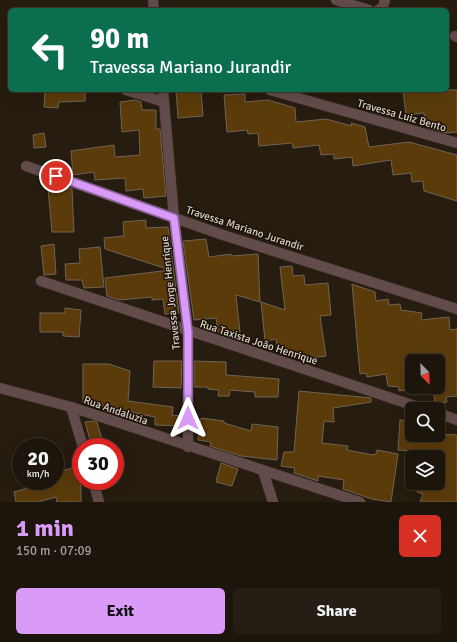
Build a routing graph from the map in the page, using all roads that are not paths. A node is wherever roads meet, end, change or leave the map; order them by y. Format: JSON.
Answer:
{"nodes":[{"id":1,"x":336,"y":0,"type":"edge"},
{"id":2,"x":362,"y":8,"type":"edge"},
{"id":3,"x":132,"y":92,"type":"edge"},
{"id":4,"x":163,"y":92,"type":"edge"},
{"id":5,"x":277,"y":92,"type":"edge"},
{"id":6,"x":164,"y":102,"type":"junction"},
{"id":7,"x":457,"y":144,"type":"edge"},
{"id":8,"x":26,"y":166,"type":"dead end"},
{"id":9,"x":174,"y":218,"type":"junction"},
{"id":10,"x":41,"y":281,"type":"dead end"},
{"id":11,"x":457,"y":309,"type":"edge"},
{"id":12,"x":188,"y":332,"type":"junction"},
{"id":13,"x":0,"y":388,"type":"edge"},
{"id":14,"x":405,"y":403,"type":"edge"},
{"id":15,"x":71,"y":407,"type":"junction"},
{"id":16,"x":445,"y":416,"type":"edge"},
{"id":17,"x":457,"y":420,"type":"edge"},
{"id":18,"x":80,"y":438,"type":"edge"},
{"id":19,"x":188,"y":447,"type":"junction"},
{"id":20,"x":263,"y":471,"type":"junction"},
{"id":21,"x":96,"y":490,"type":"edge"},
{"id":22,"x":99,"y":502,"type":"edge"},
{"id":23,"x":273,"y":502,"type":"edge"},
{"id":24,"x":360,"y":502,"type":"edge"}],
"edges":[{"from":1,"to":2,"type":"street"},
{"from":3,"to":6,"type":"street"},
{"from":4,"to":6,"type":"street","name":"Travessa Jorge Henrique"},
{"from":5,"to":7,"type":"street","name":"Travessa Luiz Bento"},
{"from":6,"to":9,"type":"street","name":"Travessa Jorge Henrique"},
{"from":8,"to":9,"type":"street","name":"Travessa Mariano Jurandir"},
{"from":9,"to":11,"type":"street","name":"Travessa Mariano Jurandir"},
{"from":9,"to":12,"type":"street","name":"Travessa Jorge Henrique"},
{"from":10,"to":12,"type":"street","name":"Rua Taxista João Henrique"},
{"from":12,"to":14,"type":"street","name":"Rua Taxista João Henrique"},
{"from":12,"to":19,"type":"street","name":"Travessa Jorge Henrique"},
{"from":13,"to":15,"type":"street","name":"Rua Andaluzia"},
{"from":15,"to":18,"type":"street"},
{"from":15,"to":19,"type":"street","name":"Rua Andaluzia"},
{"from":16,"to":17,"type":"street"},
{"from":19,"to":20,"type":"street","name":"Rua Andaluzia"},
{"from":20,"to":23,"type":"street"},
{"from":20,"to":24,"type":"street","name":"Rua Andaluzia"},
{"from":21,"to":22,"type":"street"}]}
